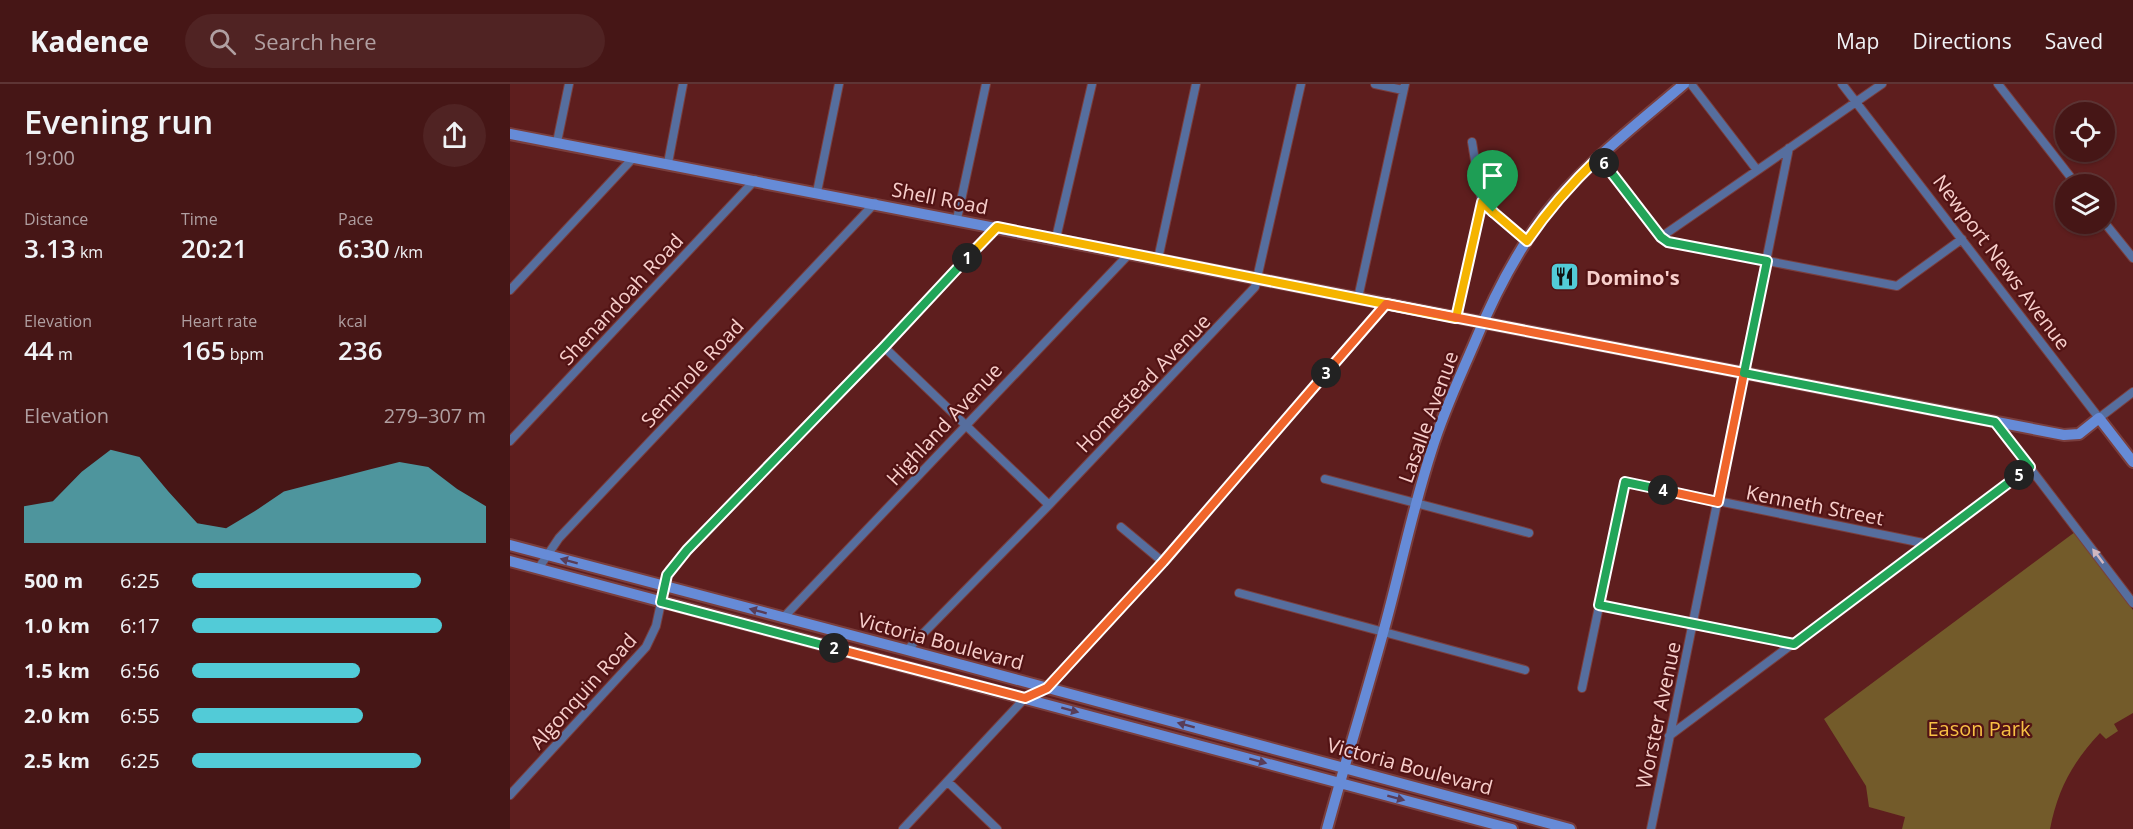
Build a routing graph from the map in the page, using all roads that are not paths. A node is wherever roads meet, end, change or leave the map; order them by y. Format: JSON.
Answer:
{"nodes":[{"id":1,"x":569,"y":84,"type":"edge"},
{"id":2,"x":683,"y":84,"type":"edge"},
{"id":3,"x":839,"y":84,"type":"edge"},
{"id":4,"x":986,"y":84,"type":"edge"},
{"id":5,"x":1092,"y":84,"type":"edge"},
{"id":6,"x":1196,"y":84,"type":"edge"},
{"id":7,"x":1301,"y":84,"type":"edge"},
{"id":8,"x":1375,"y":84,"type":"edge"},
{"id":9,"x":1684,"y":84,"type":"edge"},
{"id":10,"x":1691,"y":84,"type":"edge"},
{"id":11,"x":1842,"y":84,"type":"edge"},
{"id":12,"x":1882,"y":84,"type":"edge"},
{"id":13,"x":1998,"y":84,"type":"edge"},
{"id":14,"x":1404,"y":87,"type":"edge"},
{"id":15,"x":1856,"y":102,"type":"junction"},
{"id":16,"x":511,"y":136,"type":"edge"},
{"id":17,"x":557,"y":142,"type":"junction"},
{"id":18,"x":1473,"y":142,"type":"dead end"},
{"id":19,"x":1789,"y":148,"type":"junction"},
{"id":20,"x":634,"y":157,"type":"junction"},
{"id":21,"x":1599,"y":157,"type":"junction"},
{"id":22,"x":668,"y":163,"type":"junction"},
{"id":23,"x":1758,"y":171,"type":"junction"},
{"id":24,"x":2068,"y":174,"type":"edge"},
{"id":25,"x":755,"y":180,"type":"junction"},
{"id":26,"x":817,"y":192,"type":"junction"},
{"id":27,"x":1482,"y":202,"type":"junction"},
{"id":28,"x":875,"y":203,"type":"junction"},
{"id":29,"x":957,"y":219,"type":"junction"},
{"id":30,"x":997,"y":227,"type":"junction"},
{"id":31,"x":2114,"y":234,"type":"edge"},
{"id":32,"x":1661,"y":237,"type":"junction"},
{"id":33,"x":1056,"y":238,"type":"junction"},
{"id":34,"x":1962,"y":238,"type":"junction"},
{"id":35,"x":1527,"y":241,"type":"junction"},
{"id":36,"x":1130,"y":253,"type":"junction"},
{"id":37,"x":2133,"y":258,"type":"edge"},
{"id":38,"x":1158,"y":259,"type":"junction"},
{"id":39,"x":1767,"y":261,"type":"junction"},
{"id":40,"x":1259,"y":279,"type":"junction"},
{"id":41,"x":510,"y":290,"type":"edge"},
{"id":42,"x":1359,"y":298,"type":"junction"},
{"id":43,"x":1386,"y":304,"type":"junction"},
{"id":44,"x":1456,"y":318,"type":"junction"},
{"id":45,"x":1483,"y":323,"type":"junction"},
{"id":46,"x":884,"y":347,"type":"junction"},
{"id":47,"x":1744,"y":373,"type":"junction"},
{"id":48,"x":2133,"y":392,"type":"edge"},
{"id":49,"x":2099,"y":418,"type":"junction"},
{"id":50,"x":1995,"y":422,"type":"junction"},
{"id":51,"x":965,"y":426,"type":"junction"},
{"id":52,"x":510,"y":441,"type":"edge"},
{"id":53,"x":2133,"y":462,"type":"edge"},
{"id":54,"x":2030,"y":467,"type":"junction"},
{"id":55,"x":1325,"y":479,"type":"dead end"},
{"id":56,"x":1718,"y":502,"type":"junction"},
{"id":57,"x":1416,"y":503,"type":"junction"},
{"id":58,"x":1050,"y":504,"type":"junction"},
{"id":59,"x":1121,"y":527,"type":"dead end"},
{"id":60,"x":1529,"y":533,"type":"dead end"},
{"id":61,"x":1928,"y":544,"type":"junction"},
{"id":62,"x":510,"y":545,"type":"edge"},
{"id":63,"x":548,"y":555,"type":"junction"},
{"id":64,"x":510,"y":561,"type":"edge"},
{"id":65,"x":1163,"y":562,"type":"junction"},
{"id":66,"x":538,"y":569,"type":"junction"},
{"id":67,"x":664,"y":586,"type":"junction"},
{"id":68,"x":1239,"y":593,"type":"dead end"},
{"id":69,"x":661,"y":602,"type":"junction"},
{"id":70,"x":2133,"y":603,"type":"edge"},
{"id":71,"x":1599,"y":605,"type":"junction"},
{"id":72,"x":783,"y":618,"type":"junction"},
{"id":73,"x":1695,"y":624,"type":"junction"},
{"id":74,"x":1383,"y":633,"type":"junction"},
{"id":75,"x":1794,"y":644,"type":"junction"},
{"id":76,"x":907,"y":650,"type":"junction"},
{"id":77,"x":1525,"y":670,"type":"dead end"},
{"id":78,"x":1047,"y":688,"type":"junction"},
{"id":79,"x":1582,"y":688,"type":"dead end"},
{"id":80,"x":1025,"y":698,"type":"junction"},
{"id":81,"x":1669,"y":736,"type":"junction"},
{"id":82,"x":1344,"y":767,"type":"junction"},
{"id":83,"x":948,"y":782,"type":"junction"},
{"id":84,"x":1340,"y":782,"type":"junction"},
{"id":85,"x":510,"y":795,"type":"edge"},
{"id":86,"x":1532,"y":818,"type":"junction"},
{"id":87,"x":903,"y":829,"type":"edge"},
{"id":88,"x":997,"y":829,"type":"edge"},
{"id":89,"x":1327,"y":829,"type":"edge"},
{"id":90,"x":1512,"y":829,"type":"edge"},
{"id":91,"x":1527,"y":829,"type":"edge"},
{"id":92,"x":1570,"y":829,"type":"edge"},
{"id":93,"x":1651,"y":829,"type":"edge"}],
"edges":[{"from":1,"to":17,"type":"street"},
{"from":2,"to":22,"type":"street"},
{"from":3,"to":26,"type":"street"},
{"from":4,"to":29,"type":"street"},
{"from":5,"to":33,"type":"street"},
{"from":6,"to":38,"type":"street"},
{"from":7,"to":40,"type":"street","name":"Homestead Avenue"},
{"from":8,"to":14,"type":"street"},
{"from":9,"to":21,"type":"main road","name":"Lasalle Avenue"},
{"from":10,"to":23,"type":"street"},
{"from":11,"to":15,"type":"street","name":"Newport News Avenue"},
{"from":12,"to":15,"type":"street"},
{"from":13,"to":24,"type":"street"},
{"from":14,"to":42,"type":"street"},
{"from":15,"to":19,"type":"street"},
{"from":15,"to":34,"type":"street","name":"Newport News Avenue"},
{"from":16,"to":17,"type":"main road","name":"Shell Road"},
{"from":17,"to":20,"type":"main road","name":"Shell Road"},
{"from":18,"to":27,"type":"street"},
{"from":19,"to":23,"type":"street"},
{"from":19,"to":39,"type":"street","name":"Worster Avenue"},
{"from":20,"to":22,"type":"main road","name":"Shell Road"},
{"from":20,"to":41,"type":"street"},
{"from":21,"to":32,"type":"street"},
{"from":21,"to":35,"type":"main road","name":"Lasalle Avenue"},
{"from":22,"to":25,"type":"main road","name":"Shell Road"},
{"from":23,"to":32,"type":"street"},
{"from":25,"to":26,"type":"main road","name":"Shell Road"},
{"from":25,"to":52,"type":"street","name":"Shenandoah Road"},
{"from":26,"to":28,"type":"main road","name":"Shell Road"},
{"from":27,"to":35,"type":"street"},
{"from":27,"to":44,"type":"street"},
{"from":28,"to":29,"type":"main road","name":"Shell Road"},
{"from":28,"to":63,"type":"street","name":"Seminole Road"},
{"from":29,"to":30,"type":"main road","name":"Shell Road"},
{"from":30,"to":33,"type":"main road","name":"Shell Road"},
{"from":30,"to":46,"type":"street","name":"Algonquin Road"},
{"from":31,"to":37,"type":"street"},
{"from":32,"to":39,"type":"street"},
{"from":33,"to":36,"type":"main road","name":"Shell Road"},
{"from":34,"to":39,"type":"street"},
{"from":34,"to":49,"type":"street","name":"Newport News Avenue"},
{"from":35,"to":45,"type":"main road","name":"Lasalle Avenue"},
{"from":36,"to":38,"type":"main road","name":"Shell Road"},
{"from":36,"to":51,"type":"street","name":"Highland Avenue"},
{"from":38,"to":40,"type":"main road","name":"Shell Road"},
{"from":39,"to":47,"type":"street","name":"Worster Avenue"},
{"from":40,"to":42,"type":"main road","name":"Shell Road"},
{"from":40,"to":58,"type":"street","name":"Homestead Avenue"},
{"from":42,"to":43,"type":"main road","name":"Shell Road"},
{"from":43,"to":44,"type":"main road","name":"Shell Road"},
{"from":43,"to":65,"type":"street"},
{"from":44,"to":45,"type":"main road","name":"Shell Road"},
{"from":45,"to":47,"type":"main road","name":"Shell Road"},
{"from":45,"to":57,"type":"main road","name":"Lasalle Avenue"},
{"from":46,"to":51,"type":"street"},
{"from":46,"to":67,"type":"street","name":"Algonquin Road"},
{"from":47,"to":50,"type":"main road","name":"Shell Road"},
{"from":47,"to":56,"type":"street","name":"Worster Avenue"},
{"from":48,"to":49,"type":"street"},
{"from":49,"to":50,"type":"main road","name":"Shell Road"},
{"from":49,"to":53,"type":"main road","name":"Newport News Avenue"},
{"from":50,"to":54,"type":"street"},
{"from":51,"to":58,"type":"street"},
{"from":51,"to":72,"type":"street","name":"Highland Avenue"},
{"from":54,"to":61,"type":"street"},
{"from":70,"to":54,"type":"street","one_way":true},
{"from":55,"to":57,"type":"street"},
{"from":56,"to":61,"type":"street","name":"Kenneth Street"},
{"from":56,"to":71,"type":"street","name":"Kenneth Street"},
{"from":56,"to":73,"type":"street","name":"Worster Avenue"},
{"from":57,"to":60,"type":"street"},
{"from":57,"to":74,"type":"main road","name":"Lasalle Avenue"},
{"from":58,"to":76,"type":"street","name":"Homestead Avenue"},
{"from":59,"to":65,"type":"street"},
{"from":61,"to":75,"type":"street"},
{"from":62,"to":63,"type":"main road","name":"Victoria Boulevard"},
{"from":63,"to":66,"type":"street","name":"Seminole Road"},
{"from":67,"to":63,"type":"main road","name":"Victoria Boulevard","one_way":true},
{"from":64,"to":66,"type":"main road","name":"Victoria Boulevard"},
{"from":65,"to":78,"type":"street"},
{"from":66,"to":69,"type":"main road","name":"Victoria Boulevard"},
{"from":67,"to":69,"type":"street","name":"Algonquin Road"},
{"from":72,"to":67,"type":"main road","name":"Victoria Boulevard","one_way":true},
{"from":68,"to":74,"type":"street"},
{"from":69,"to":80,"type":"main road","name":"Victoria Boulevard"},
{"from":69,"to":85,"type":"street","name":"Algonquin Road"},
{"from":71,"to":73,"type":"street"},
{"from":71,"to":79,"type":"street"},
{"from":72,"to":76,"type":"main road","name":"Victoria Boulevard"},
{"from":73,"to":75,"type":"street"},
{"from":73,"to":81,"type":"street","name":"Worster Avenue"},
{"from":74,"to":77,"type":"street"},
{"from":74,"to":82,"type":"main road","name":"Lasalle Avenue"},
{"from":75,"to":81,"type":"street"},
{"from":76,"to":78,"type":"main road","name":"Victoria Boulevard"},
{"from":78,"to":80,"type":"street"},
{"from":82,"to":78,"type":"main road","name":"Victoria Boulevard","one_way":true},
{"from":80,"to":83,"type":"street"},
{"from":80,"to":84,"type":"main road","name":"Victoria Boulevard","one_way":true},
{"from":81,"to":93,"type":"street","name":"Worster Avenue"},
{"from":82,"to":84,"type":"main road","name":"Lasalle Avenue"},
{"from":82,"to":86,"type":"main road","name":"Victoria Boulevard"},
{"from":83,"to":87,"type":"street"},
{"from":83,"to":88,"type":"street"},
{"from":84,"to":89,"type":"main road","name":"Lasalle Avenue"},
{"from":84,"to":90,"type":"main road","name":"Victoria Boulevard","one_way":true},
{"from":86,"to":91,"type":"street"},
{"from":86,"to":92,"type":"main road","name":"Victoria Boulevard"}]}
